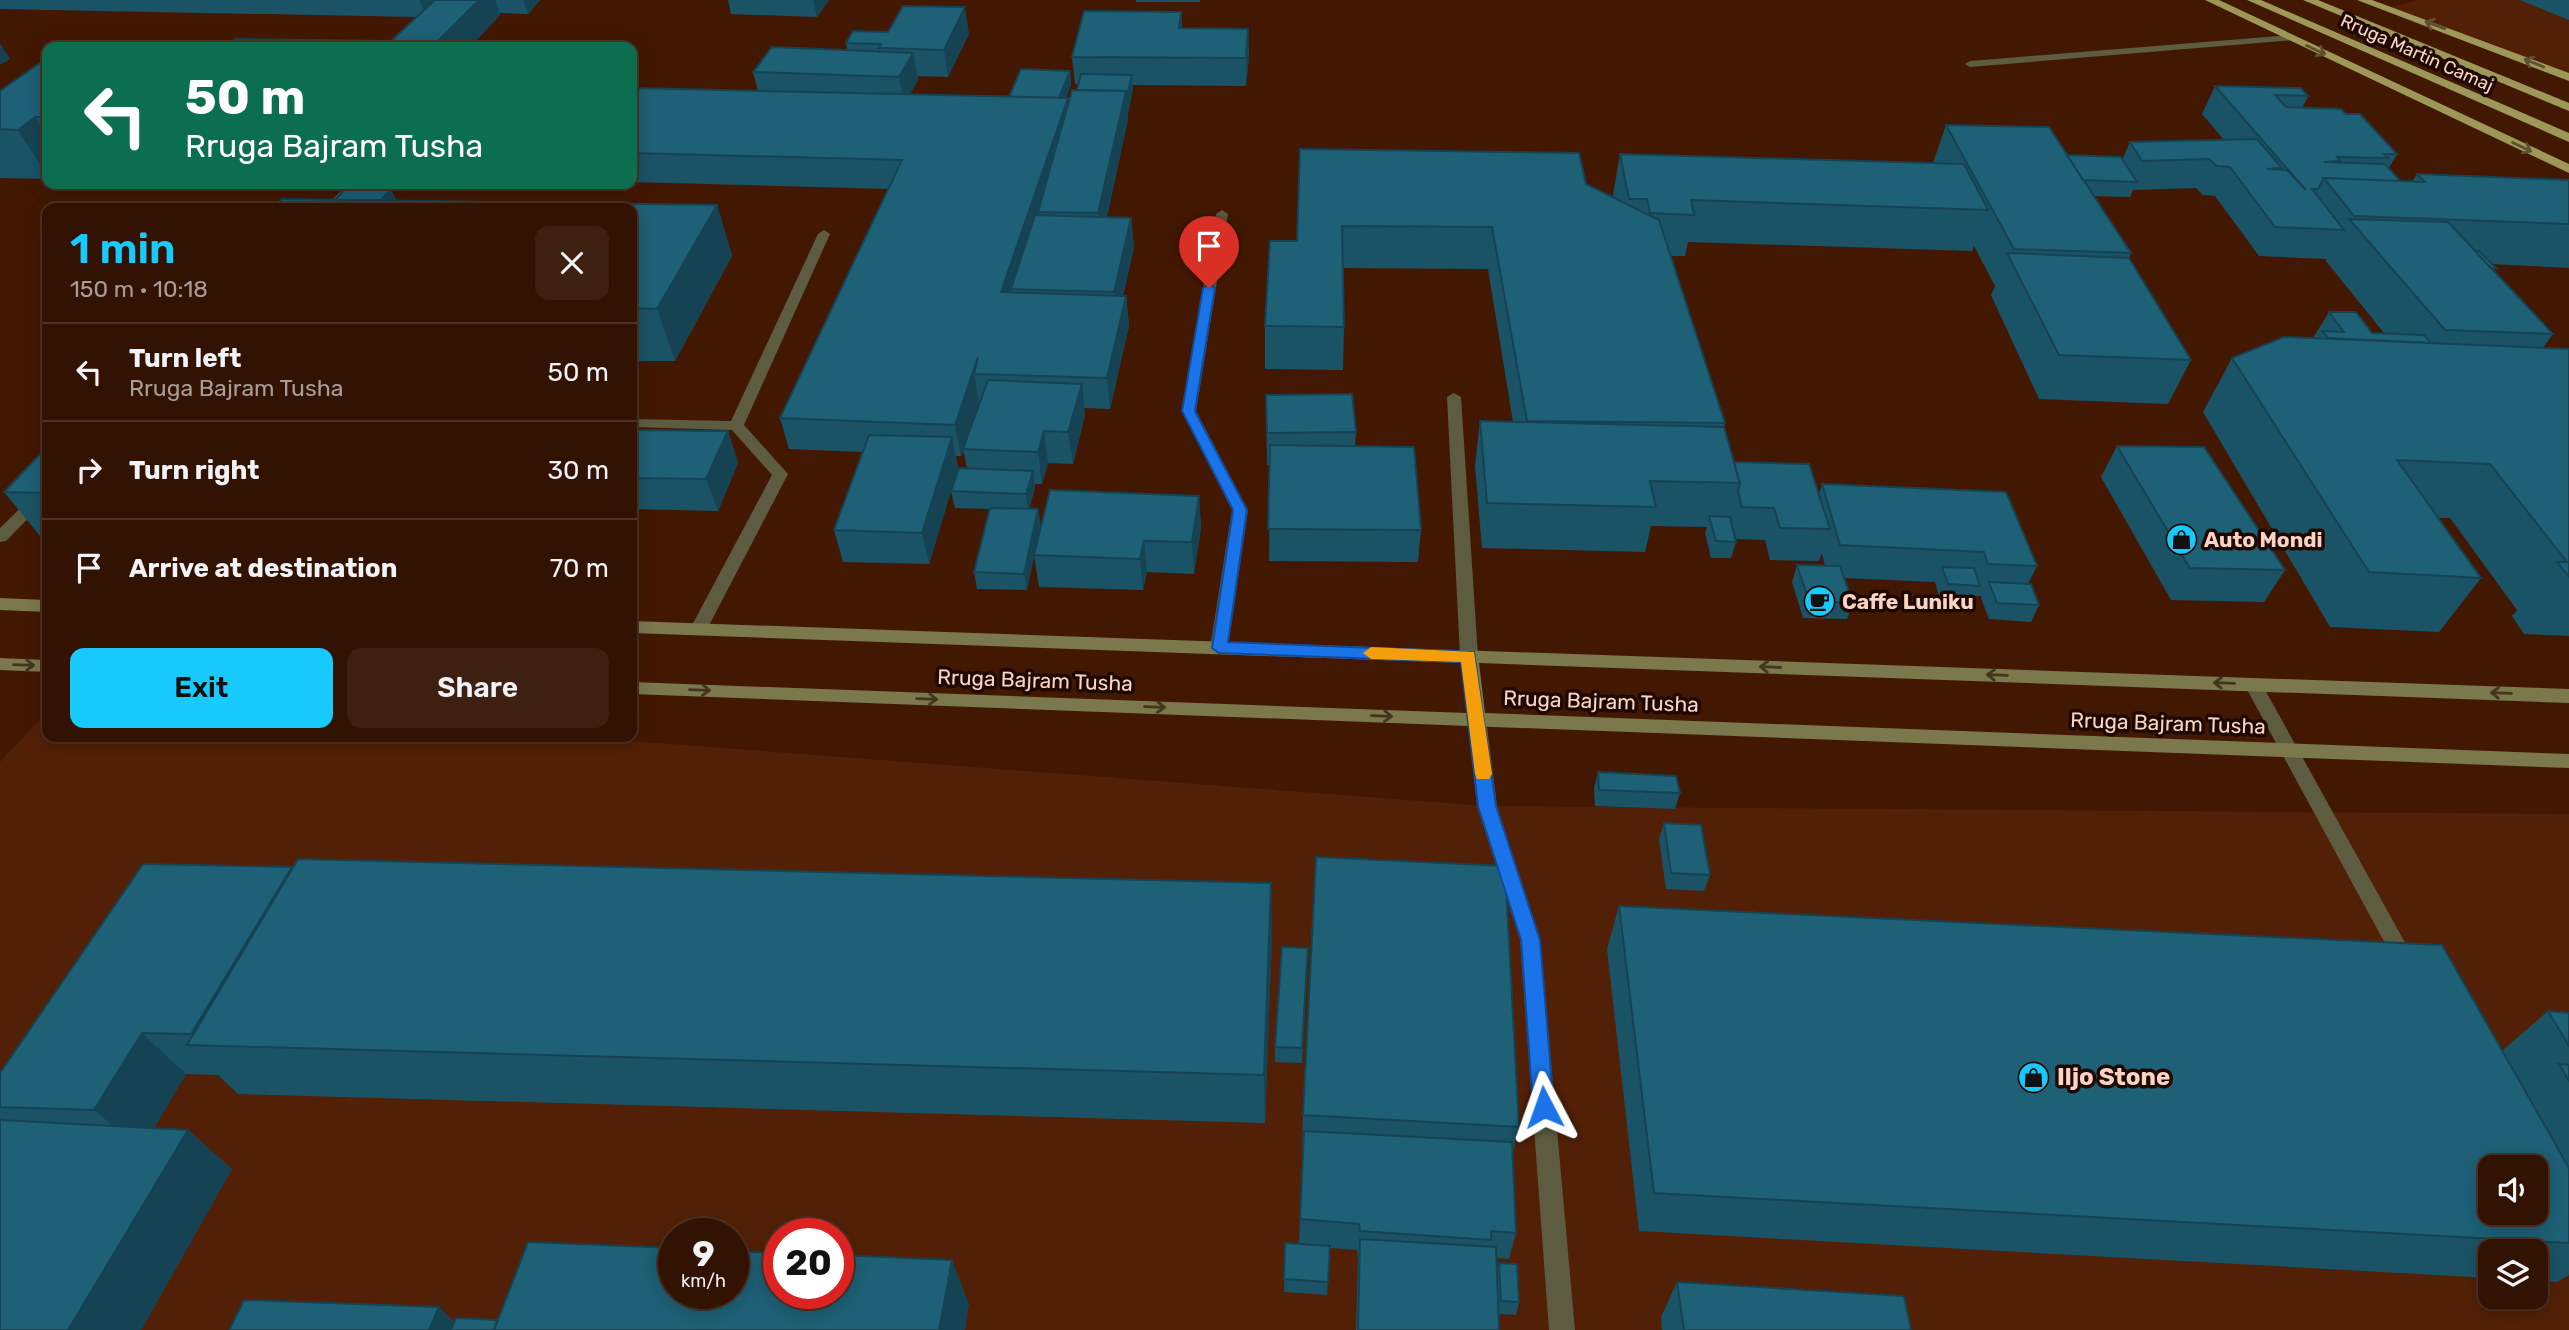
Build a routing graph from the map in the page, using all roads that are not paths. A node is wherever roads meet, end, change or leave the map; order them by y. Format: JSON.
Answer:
{"nodes":[{"id":1,"x":2210,"y":0,"type":"edge"},
{"id":2,"x":2252,"y":0,"type":"edge"},
{"id":3,"x":2308,"y":0,"type":"edge"},
{"id":4,"x":2362,"y":0,"type":"edge"},
{"id":5,"x":2291,"y":38,"type":"junction"},
{"id":6,"x":1969,"y":64,"type":"dead end"},
{"id":7,"x":2569,"y":77,"type":"edge"},
{"id":8,"x":2569,"y":107,"type":"edge"},
{"id":9,"x":2569,"y":138,"type":"edge"},
{"id":10,"x":2569,"y":169,"type":"edge"},
{"id":11,"x":350,"y":189,"type":"edge"},
{"id":12,"x":335,"y":203,"type":"edge"},
{"id":13,"x":1222,"y":214,"type":"dead end"},
{"id":14,"x":824,"y":234,"type":"dead end"},
{"id":15,"x":1454,"y":397,"type":"dead end"},
{"id":16,"x":637,"y":423,"type":"edge"},
{"id":17,"x":736,"y":425,"type":"junction"},
{"id":18,"x":42,"y":495,"type":"edge"},
{"id":19,"x":0,"y":537,"type":"edge"},
{"id":20,"x":0,"y":604,"type":"edge"},
{"id":21,"x":42,"y":606,"type":"edge"},
{"id":22,"x":637,"y":626,"type":"edge"},
{"id":23,"x":699,"y":629,"type":"junction"},
{"id":24,"x":1219,"y":648,"type":"junction"},
{"id":25,"x":1469,"y":656,"type":"junction"},
{"id":26,"x":0,"y":664,"type":"edge"},
{"id":27,"x":42,"y":666,"type":"edge"},
{"id":28,"x":2253,"y":684,"type":"junction"},
{"id":29,"x":637,"y":688,"type":"edge"},
{"id":30,"x":2569,"y":696,"type":"edge"},
{"id":31,"x":1477,"y":719,"type":"junction"},
{"id":32,"x":2291,"y":751,"type":"junction"},
{"id":33,"x":2569,"y":761,"type":"edge"},
{"id":34,"x":2417,"y":983,"type":"edge"},
{"id":35,"x":1562,"y":1330,"type":"edge"}],
"edges":[{"from":1,"to":5,"type":"highway"},
{"from":2,"to":9,"type":"highway","name":"Rruga Martin Camaj"},
{"from":3,"to":8,"type":"highway","name":"Rruga Martin Camaj"},
{"from":7,"to":4,"type":"highway","one_way":true},
{"from":5,"to":6,"type":"lane"},
{"from":5,"to":10,"type":"highway","one_way":true},
{"from":11,"to":12,"type":"lane"},
{"from":13,"to":24,"type":"lane"},
{"from":14,"to":17,"type":"lane"},
{"from":15,"to":25,"type":"lane"},
{"from":16,"to":17,"type":"lane"},
{"from":17,"to":23,"type":"lane"},
{"from":18,"to":19,"type":"lane"},
{"from":20,"to":21,"type":"main road"},
{"from":22,"to":23,"type":"main road","name":"Rruga Bajram Tusha"},
{"from":23,"to":24,"type":"main road","name":"Rruga Bajram Tusha"},
{"from":24,"to":25,"type":"main road","name":"Rruga Bajram Tusha"},
{"from":28,"to":25,"type":"main road","name":"Rruga Bajram Tusha","one_way":true},
{"from":25,"to":31,"type":"main road"},
{"from":26,"to":27,"type":"main road","one_way":true},
{"from":30,"to":28,"type":"main road","name":"Rruga Bajram Tusha","one_way":true},
{"from":28,"to":32,"type":"lane"},
{"from":29,"to":31,"type":"main road","name":"Rruga Bajram Tusha","one_way":true},
{"from":31,"to":32,"type":"main road","name":"Rruga Bajram Tusha"},
{"from":31,"to":35,"type":"lane"},
{"from":32,"to":33,"type":"main road","name":"Rruga Bajram Tusha"},
{"from":32,"to":34,"type":"lane"}]}
